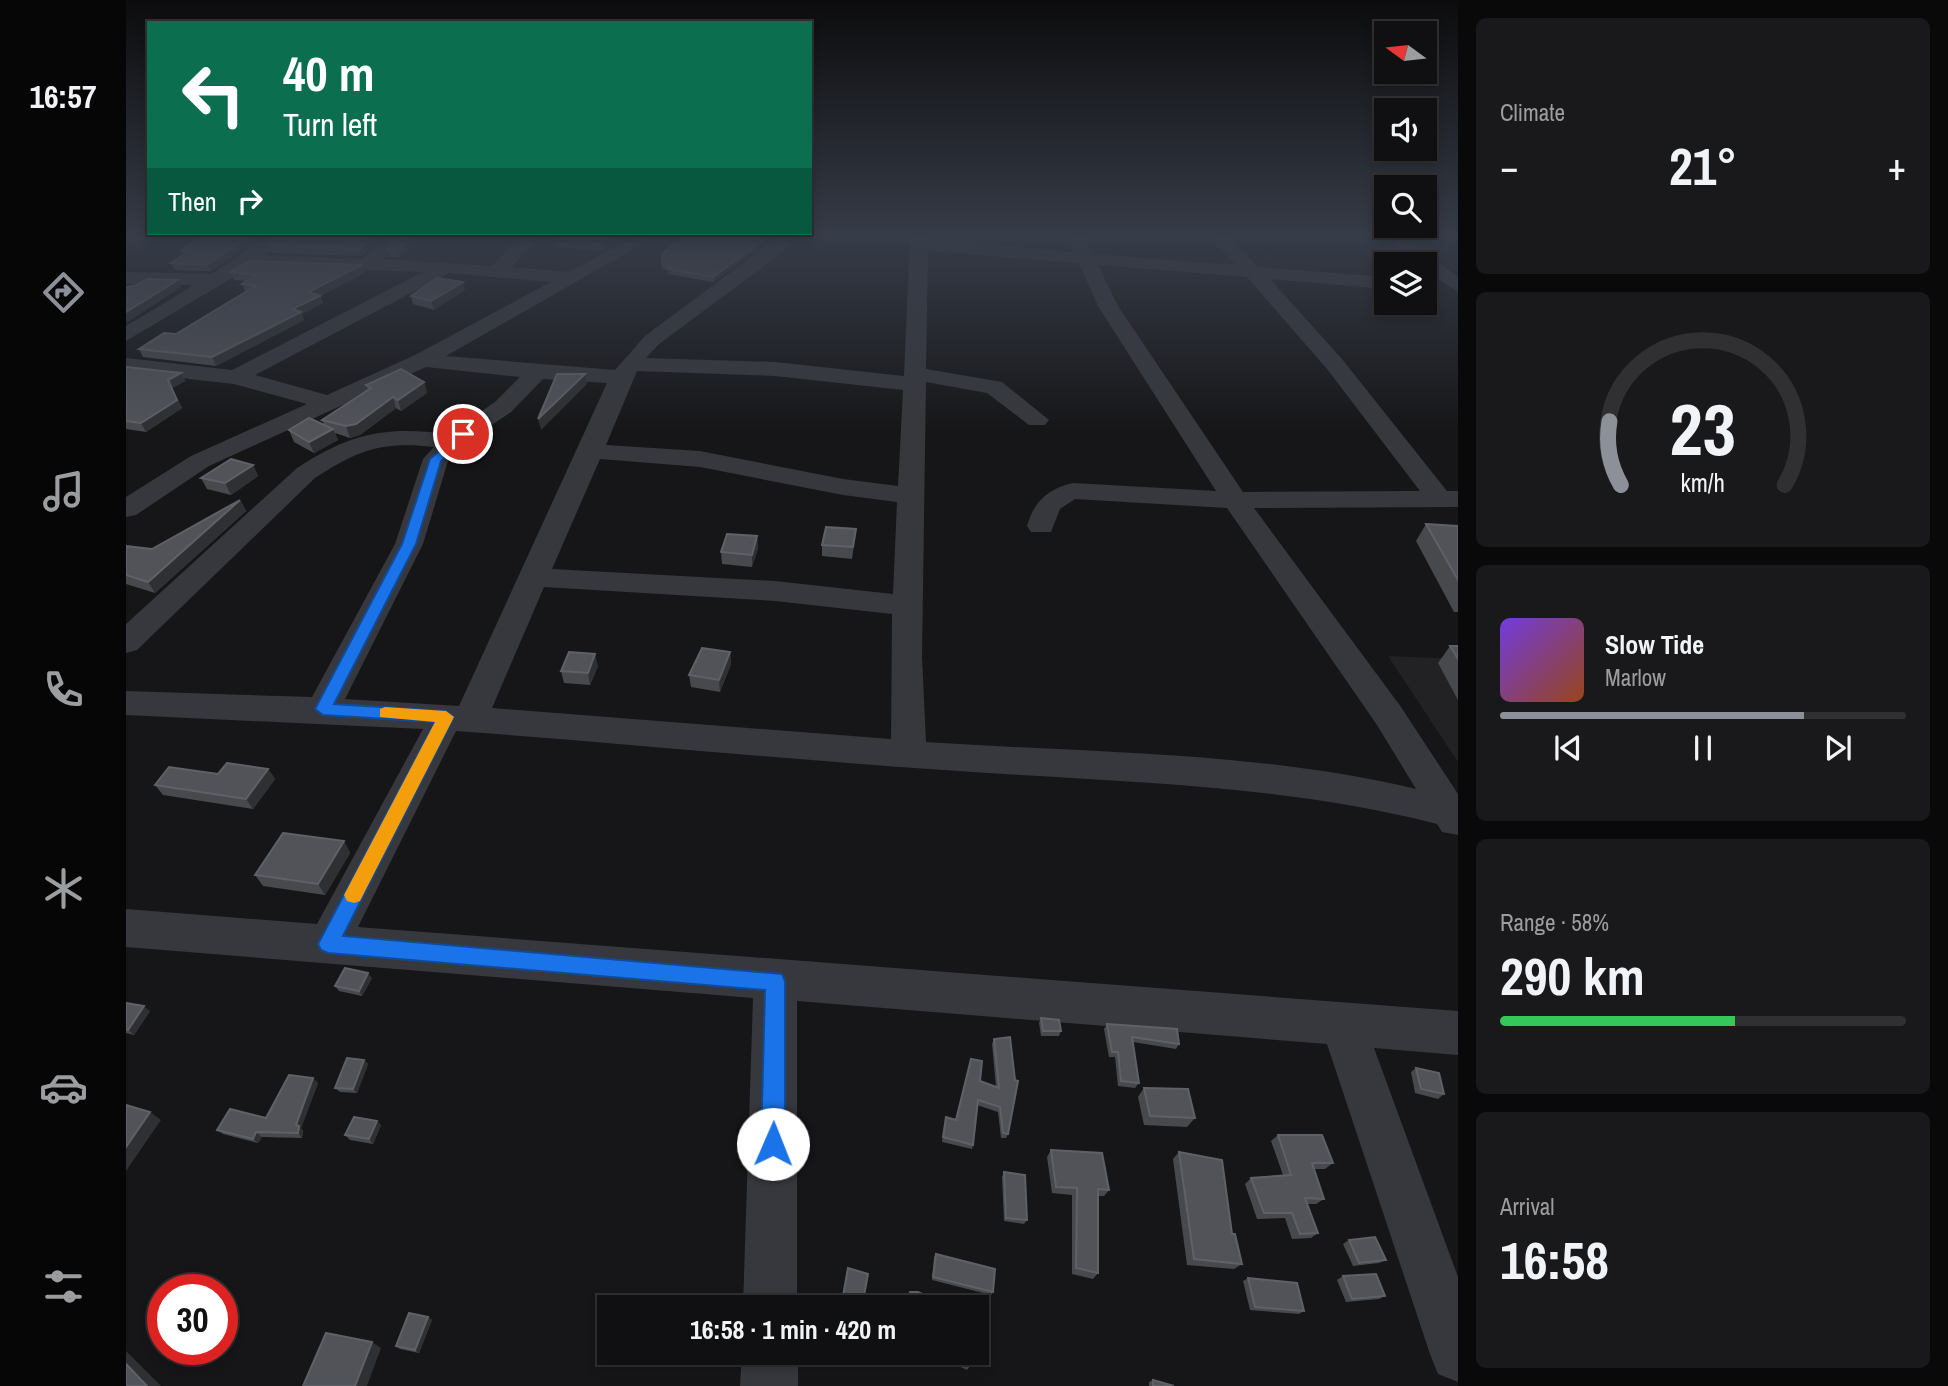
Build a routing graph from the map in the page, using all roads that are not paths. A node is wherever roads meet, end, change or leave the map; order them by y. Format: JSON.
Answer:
{"nodes":[{"id":1,"x":181,"y":302,"type":"edge"},
{"id":2,"x":379,"y":302,"type":"edge"},
{"id":3,"x":529,"y":302,"type":"edge"},
{"id":4,"x":706,"y":302,"type":"edge"},
{"id":5,"x":916,"y":302,"type":"edge"},
{"id":6,"x":1106,"y":302,"type":"edge"},
{"id":7,"x":1281,"y":302,"type":"edge"},
{"id":8,"x":126,"y":335,"type":"edge"},
{"id":9,"x":423,"y":360,"type":"junction"},
{"id":10,"x":126,"y":365,"type":"edge"},
{"id":11,"x":624,"y":370,"type":"junction"},
{"id":12,"x":537,"y":372,"type":"junction"},
{"id":13,"x":235,"y":377,"type":"junction"},
{"id":14,"x":913,"y":379,"type":"junction"},
{"id":15,"x":326,"y":402,"type":"junction"},
{"id":16,"x":1037,"y":420,"type":"dead end"},
{"id":17,"x":453,"y":442,"type":"junction"},
{"id":18,"x":591,"y":451,"type":"junction"},
{"id":19,"x":911,"y":496,"type":"junction"},
{"id":20,"x":1235,"y":500,"type":"junction"},
{"id":21,"x":1449,"y":500,"type":"edge"},
{"id":22,"x":126,"y":509,"type":"edge"},
{"id":23,"x":1041,"y":526,"type":"dead end"},
{"id":24,"x":536,"y":577,"type":"junction"},
{"id":25,"x":909,"y":606,"type":"junction"},
{"id":26,"x":126,"y":642,"type":"edge"},
{"id":27,"x":126,"y":703,"type":"edge"},
{"id":28,"x":323,"y":709,"type":"junction"},
{"id":29,"x":458,"y":718,"type":"junction"},
{"id":30,"x":909,"y":755,"type":"junction"},
{"id":31,"x":1454,"y":819,"type":"edge"},
{"id":32,"x":126,"y":928,"type":"edge"},
{"id":33,"x":328,"y":944,"type":"junction"},
{"id":34,"x":775,"y":981,"type":"junction"},
{"id":35,"x":1344,"y":1027,"type":"junction"},
{"id":36,"x":1458,"y":1034,"type":"edge"},
{"id":37,"x":770,"y":1295,"type":"edge"},
{"id":38,"x":1458,"y":1354,"type":"edge"},
{"id":39,"x":770,"y":1365,"type":"edge"},
{"id":40,"x":769,"y":1386,"type":"edge"}],
"edges":[{"from":1,"to":8,"type":"street"},
{"from":2,"to":13,"type":"street"},
{"from":3,"to":9,"type":"street"},
{"from":4,"to":11,"type":"street"},
{"from":5,"to":14,"type":"street"},
{"from":6,"to":20,"type":"street"},
{"from":7,"to":21,"type":"street"},
{"from":9,"to":12,"type":"street"},
{"from":9,"to":15,"type":"street"},
{"from":10,"to":13,"type":"street"},
{"from":11,"to":12,"type":"street"},
{"from":11,"to":14,"type":"street"},
{"from":11,"to":18,"type":"street"},
{"from":12,"to":17,"type":"street"},
{"from":13,"to":15,"type":"street"},
{"from":14,"to":16,"type":"street"},
{"from":14,"to":19,"type":"street"},
{"from":15,"to":22,"type":"street"},
{"from":17,"to":26,"type":"street"},
{"from":17,"to":28,"type":"street"},
{"from":18,"to":19,"type":"street"},
{"from":18,"to":24,"type":"street"},
{"from":19,"to":25,"type":"street"},
{"from":20,"to":21,"type":"street"},
{"from":20,"to":23,"type":"street"},
{"from":20,"to":31,"type":"street"},
{"from":24,"to":25,"type":"street"},
{"from":24,"to":29,"type":"street"},
{"from":25,"to":30,"type":"street"},
{"from":27,"to":28,"type":"street"},
{"from":28,"to":29,"type":"street"},
{"from":29,"to":30,"type":"street"},
{"from":29,"to":33,"type":"street"},
{"from":30,"to":31,"type":"street"},
{"from":32,"to":33,"type":"street"},
{"from":33,"to":34,"type":"street"},
{"from":34,"to":35,"type":"street"},
{"from":34,"to":37,"type":"street"},
{"from":35,"to":36,"type":"street"},
{"from":35,"to":38,"type":"street"},
{"from":39,"to":40,"type":"street"}]}
